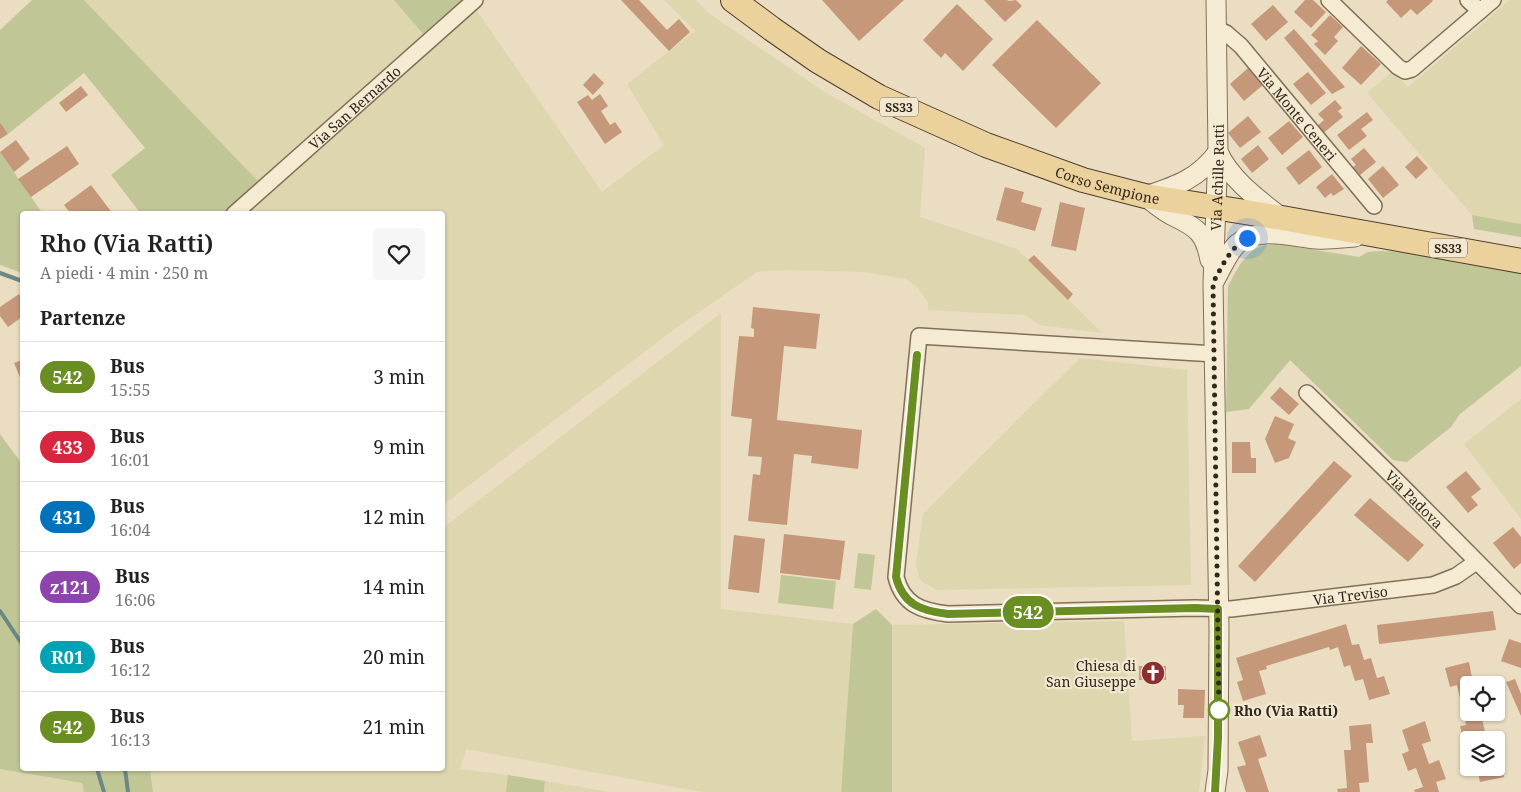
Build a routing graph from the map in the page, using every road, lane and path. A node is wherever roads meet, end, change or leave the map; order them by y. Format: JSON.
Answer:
{"nodes":[{"id":1,"x":475,"y":0,"type":"edge"},
{"id":2,"x":733,"y":0,"type":"edge"},
{"id":3,"x":1216,"y":0,"type":"edge"},
{"id":4,"x":1329,"y":0,"type":"edge"},
{"id":5,"x":1468,"y":0,"type":"edge"},
{"id":6,"x":1493,"y":0,"type":"edge"},
{"id":7,"x":1480,"y":12,"type":"junction"},
{"id":8,"x":1216,"y":28,"type":"junction"},
{"id":9,"x":1218,"y":152,"type":"junction"},
{"id":10,"x":1144,"y":196,"type":"junction"},
{"id":11,"x":1374,"y":206,"type":"dead end"},
{"id":12,"x":1216,"y":207,"type":"junction"},
{"id":13,"x":237,"y":211,"type":"edge"},
{"id":14,"x":1282,"y":218,"type":"junction"},
{"id":15,"x":1375,"y":235,"type":"junction"},
{"id":16,"x":1521,"y":261,"type":"edge"},
{"id":17,"x":1213,"y":283,"type":"junction"},
{"id":18,"x":1215,"y":354,"type":"junction"},
{"id":19,"x":1307,"y":393,"type":"dead end"},
{"id":20,"x":1476,"y":562,"type":"junction"},
{"id":21,"x":1521,"y":606,"type":"edge"},
{"id":22,"x":1218,"y":609,"type":"junction"},
{"id":23,"x":1215,"y":792,"type":"edge"}],
"edges":[{"from":1,"to":13,"type":"street","name":"Via San Bernardo"},
{"from":2,"to":10,"type":"main road","name":"Corso Sempione","number":"SS33"},
{"from":3,"to":8,"type":"street","name":"Via Achille Ratti"},
{"from":4,"to":7,"type":"street"},
{"from":5,"to":7,"type":"street"},
{"from":6,"to":7,"type":"street"},
{"from":8,"to":9,"type":"street","name":"Via Achille Ratti"},
{"from":8,"to":11,"type":"street","name":"Via Monte Ceneri"},
{"from":9,"to":10,"type":"street"},
{"from":9,"to":12,"type":"street","name":"Via Achille Ratti"},
{"from":9,"to":14,"type":"street"},
{"from":10,"to":12,"type":"main road","name":"Corso Sempione","number":"SS33"},
{"from":10,"to":17,"type":"street"},
{"from":12,"to":14,"type":"main road","name":"Corso Sempione","number":"SS33"},
{"from":12,"to":17,"type":"street","name":"Via Achille Ratti"},
{"from":14,"to":15,"type":"main road","name":"Corso Sempione","number":"SS33"},
{"from":15,"to":16,"type":"main road","name":"Corso Sempione","number":"SS33"},
{"from":15,"to":17,"type":"street"},
{"from":17,"to":18,"type":"street","name":"Via Achille Ratti"},
{"from":18,"to":22,"type":"street","name":"Via Achille Ratti"},
{"from":18,"to":22,"type":"street","name":"Via Treviso"},
{"from":19,"to":20,"type":"street","name":"Via Padova"},
{"from":20,"to":21,"type":"street","name":"Via Padova"},
{"from":20,"to":22,"type":"street","name":"Via Treviso"},
{"from":22,"to":23,"type":"street","name":"Via Achille Ratti"}]}
